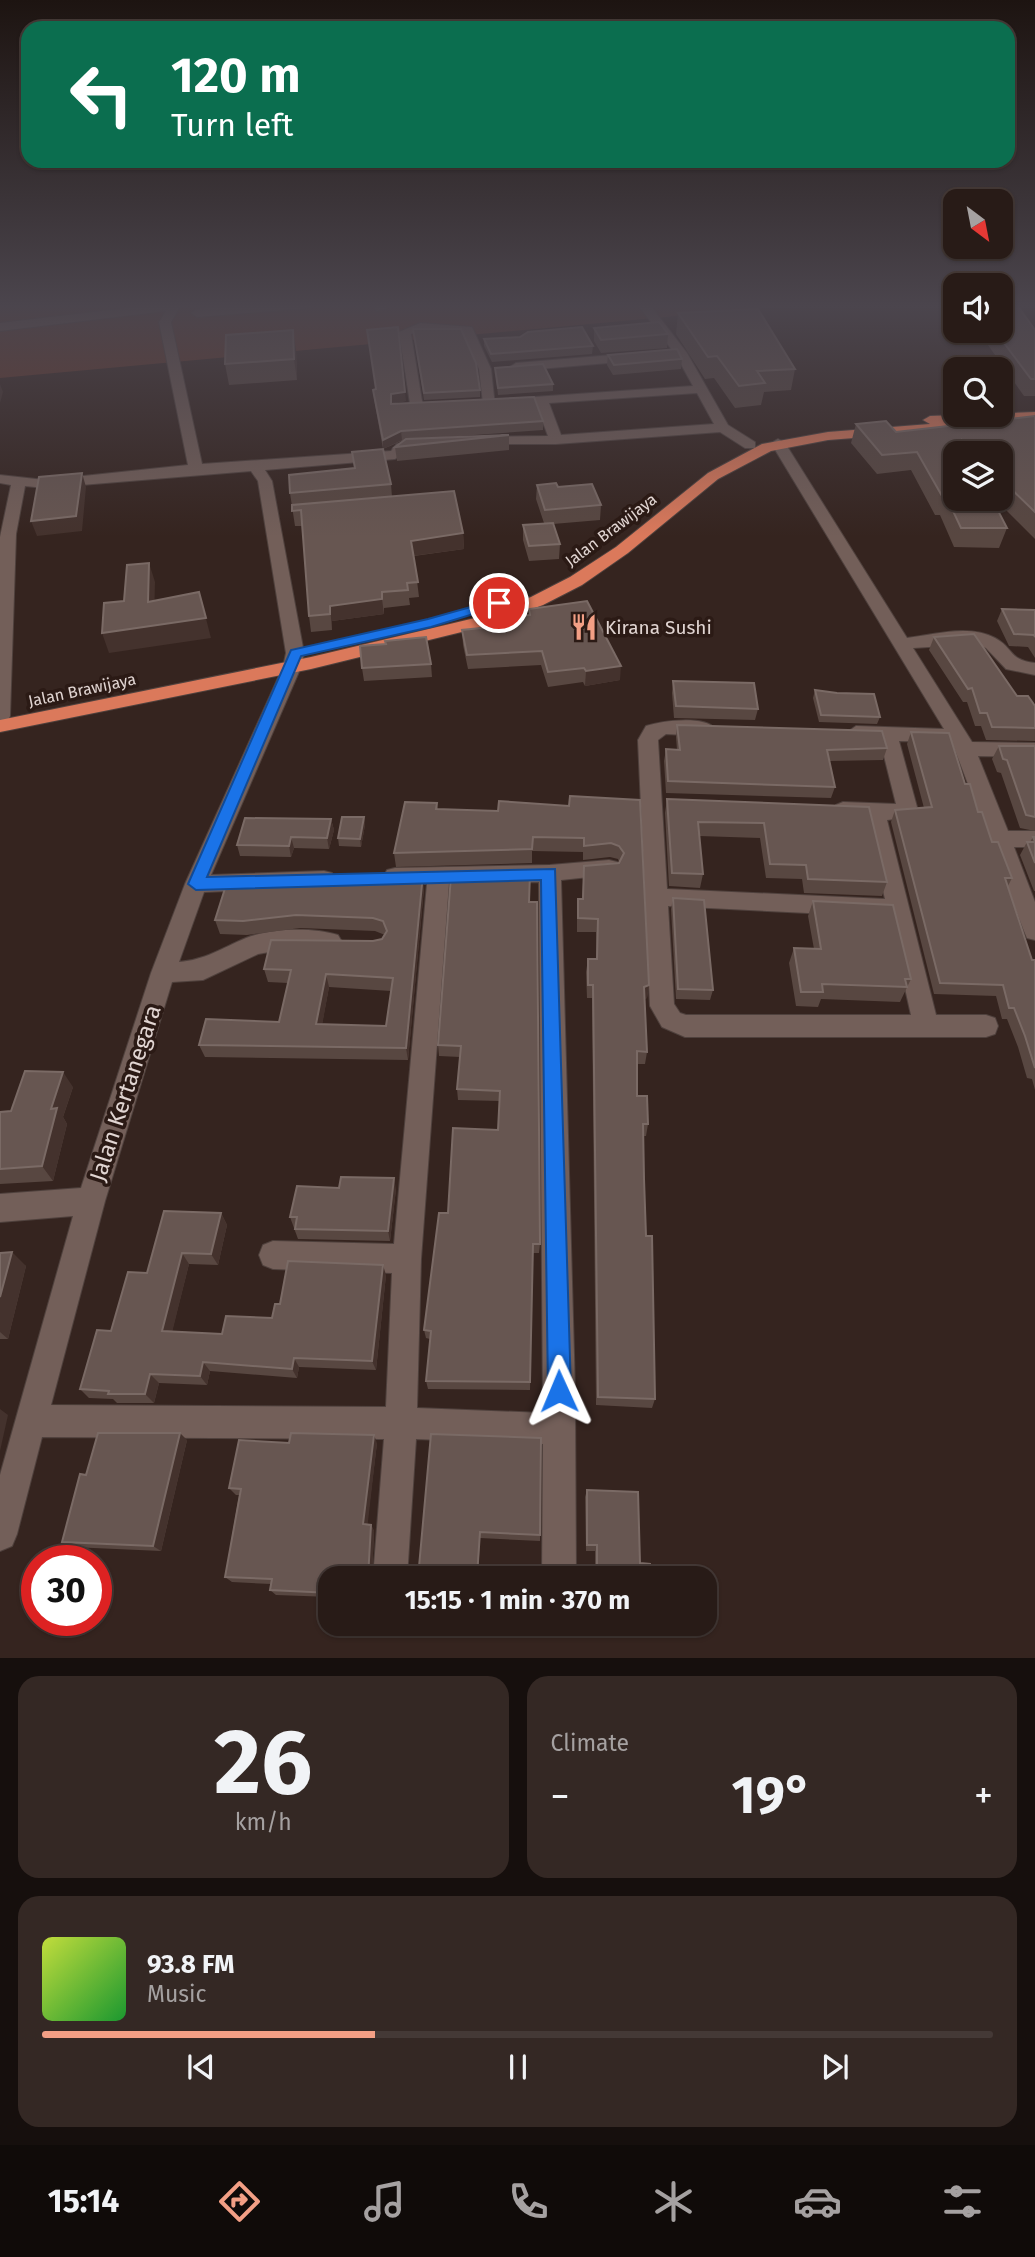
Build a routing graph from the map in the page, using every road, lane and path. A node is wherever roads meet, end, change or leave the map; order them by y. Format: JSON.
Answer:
{"nodes":[{"id":1,"x":178,"y":382,"type":"edge"},
{"id":2,"x":417,"y":382,"type":"edge"},
{"id":3,"x":485,"y":382,"type":"edge"},
{"id":4,"x":538,"y":382,"type":"edge"},
{"id":5,"x":559,"y":382,"type":"edge"},
{"id":6,"x":698,"y":382,"type":"edge"},
{"id":7,"x":548,"y":385,"type":"junction"},
{"id":8,"x":701,"y":388,"type":"junction"},
{"id":9,"x":398,"y":408,"type":"edge"},
{"id":10,"x":1035,"y":416,"type":"edge"},
{"id":11,"x":1035,"y":423,"type":"edge"},
{"id":12,"x":723,"y":428,"type":"junction"},
{"id":13,"x":556,"y":440,"type":"junction"},
{"id":14,"x":460,"y":442,"type":"edge"},
{"id":15,"x":778,"y":443,"type":"junction"},
{"id":16,"x":433,"y":444,"type":"edge"},
{"id":17,"x":750,"y":445,"type":"junction"},
{"id":18,"x":256,"y":466,"type":"junction"},
{"id":19,"x":196,"y":469,"type":"junction"},
{"id":20,"x":0,"y":479,"type":"edge"},
{"id":21,"x":19,"y":480,"type":"junction"},
{"id":22,"x":902,"y":643,"type":"junction"},
{"id":23,"x":294,"y":660,"type":"junction"},
{"id":24,"x":1035,"y":669,"type":"edge"},
{"id":25,"x":0,"y":716,"type":"edge"},
{"id":26,"x":0,"y":726,"type":"edge"},
{"id":27,"x":721,"y":729,"type":"edge"},
{"id":28,"x":832,"y":733,"type":"edge"},
{"id":29,"x":888,"y":734,"type":"junction"},
{"id":30,"x":962,"y":743,"type":"junction"},
{"id":31,"x":1035,"y":751,"type":"edge"},
{"id":32,"x":819,"y":809,"type":"edge"},
{"id":33,"x":875,"y":812,"type":"junction"},
{"id":34,"x":999,"y":839,"type":"junction"},
{"id":35,"x":1035,"y":839,"type":"edge"},
{"id":36,"x":610,"y":868,"type":"edge"},
{"id":37,"x":550,"y":873,"type":"junction"},
{"id":38,"x":439,"y":874,"type":"junction"},
{"id":39,"x":372,"y":877,"type":"edge"},
{"id":40,"x":345,"y":878,"type":"edge"},
{"id":41,"x":196,"y":884,"type":"junction"},
{"id":42,"x":656,"y":897,"type":"junction"},
{"id":43,"x":898,"y":909,"type":"junction"},
{"id":44,"x":1035,"y":930,"type":"edge"},
{"id":45,"x":349,"y":942,"type":"edge"},
{"id":46,"x":163,"y":973,"type":"junction"},
{"id":47,"x":926,"y":1026,"type":"junction"},
{"id":48,"x":986,"y":1026,"type":"dead end"},
{"id":49,"x":91,"y":1201,"type":"junction"},
{"id":50,"x":0,"y":1208,"type":"edge"},
{"id":51,"x":273,"y":1255,"type":"dead end"},
{"id":52,"x":407,"y":1259,"type":"junction"},
{"id":53,"x":31,"y":1421,"type":"junction"},
{"id":54,"x":401,"y":1423,"type":"junction"},
{"id":55,"x":557,"y":1429,"type":"junction"},
{"id":56,"x":0,"y":1534,"type":"edge"},
{"id":57,"x":391,"y":1566,"type":"edge"},
{"id":58,"x":559,"y":1566,"type":"edge"}],
"edges":[{"from":1,"to":19,"type":"street"},
{"from":2,"to":9,"type":"street"},
{"from":3,"to":7,"type":"street"},
{"from":4,"to":7,"type":"street"},
{"from":5,"to":7,"type":"street"},
{"from":6,"to":8,"type":"street"},
{"from":7,"to":8,"type":"street"},
{"from":7,"to":13,"type":"street"},
{"from":8,"to":12,"type":"street"},
{"from":10,"to":17,"type":"highway","name":"Jalan Brawijaya"},
{"from":11,"to":15,"type":"highway","name":"Jalan Brawijaya"},
{"from":12,"to":13,"type":"street"},
{"from":12,"to":17,"type":"street"},
{"from":13,"to":14,"type":"street"},
{"from":15,"to":22,"type":"street"},
{"from":15,"to":23,"type":"highway","name":"Jalan Brawijaya"},
{"from":16,"to":18,"type":"street"},
{"from":17,"to":23,"type":"highway","name":"Jalan Brawijaya"},
{"from":18,"to":19,"type":"street"},
{"from":18,"to":23,"type":"street"},
{"from":19,"to":21,"type":"street"},
{"from":20,"to":21,"type":"street"},
{"from":21,"to":25,"type":"street"},
{"from":22,"to":24,"type":"street"},
{"from":22,"to":30,"type":"street"},
{"from":23,"to":25,"type":"highway","name":"Jalan Brawijaya"},
{"from":23,"to":26,"type":"highway","name":"Jalan Brawijaya"},
{"from":23,"to":41,"type":"street","name":"Jalan Kertanegara"},
{"from":27,"to":42,"type":"street"},
{"from":28,"to":29,"type":"street"},
{"from":29,"to":30,"type":"street"},
{"from":29,"to":33,"type":"street"},
{"from":30,"to":31,"type":"street"},
{"from":30,"to":34,"type":"street"},
{"from":32,"to":33,"type":"street"},
{"from":33,"to":43,"type":"street"},
{"from":34,"to":35,"type":"street"},
{"from":34,"to":44,"type":"street"},
{"from":36,"to":37,"type":"street"},
{"from":37,"to":38,"type":"street"},
{"from":37,"to":55,"type":"street"},
{"from":38,"to":39,"type":"street"},
{"from":38,"to":52,"type":"street"},
{"from":40,"to":41,"type":"street"},
{"from":41,"to":46,"type":"street","name":"Jalan Kertanegara"},
{"from":42,"to":43,"type":"street"},
{"from":42,"to":47,"type":"street"},
{"from":43,"to":47,"type":"street"},
{"from":45,"to":46,"type":"street"},
{"from":46,"to":49,"type":"street","name":"Jalan Kertanegara"},
{"from":47,"to":48,"type":"street"},
{"from":49,"to":50,"type":"street"},
{"from":49,"to":53,"type":"street","name":"Jalan Kertanegara"},
{"from":51,"to":52,"type":"street"},
{"from":52,"to":54,"type":"street"},
{"from":53,"to":54,"type":"street"},
{"from":53,"to":56,"type":"street","name":"Jalan Kertanegara"},
{"from":54,"to":55,"type":"street"},
{"from":54,"to":57,"type":"street"},
{"from":55,"to":58,"type":"street"}]}
